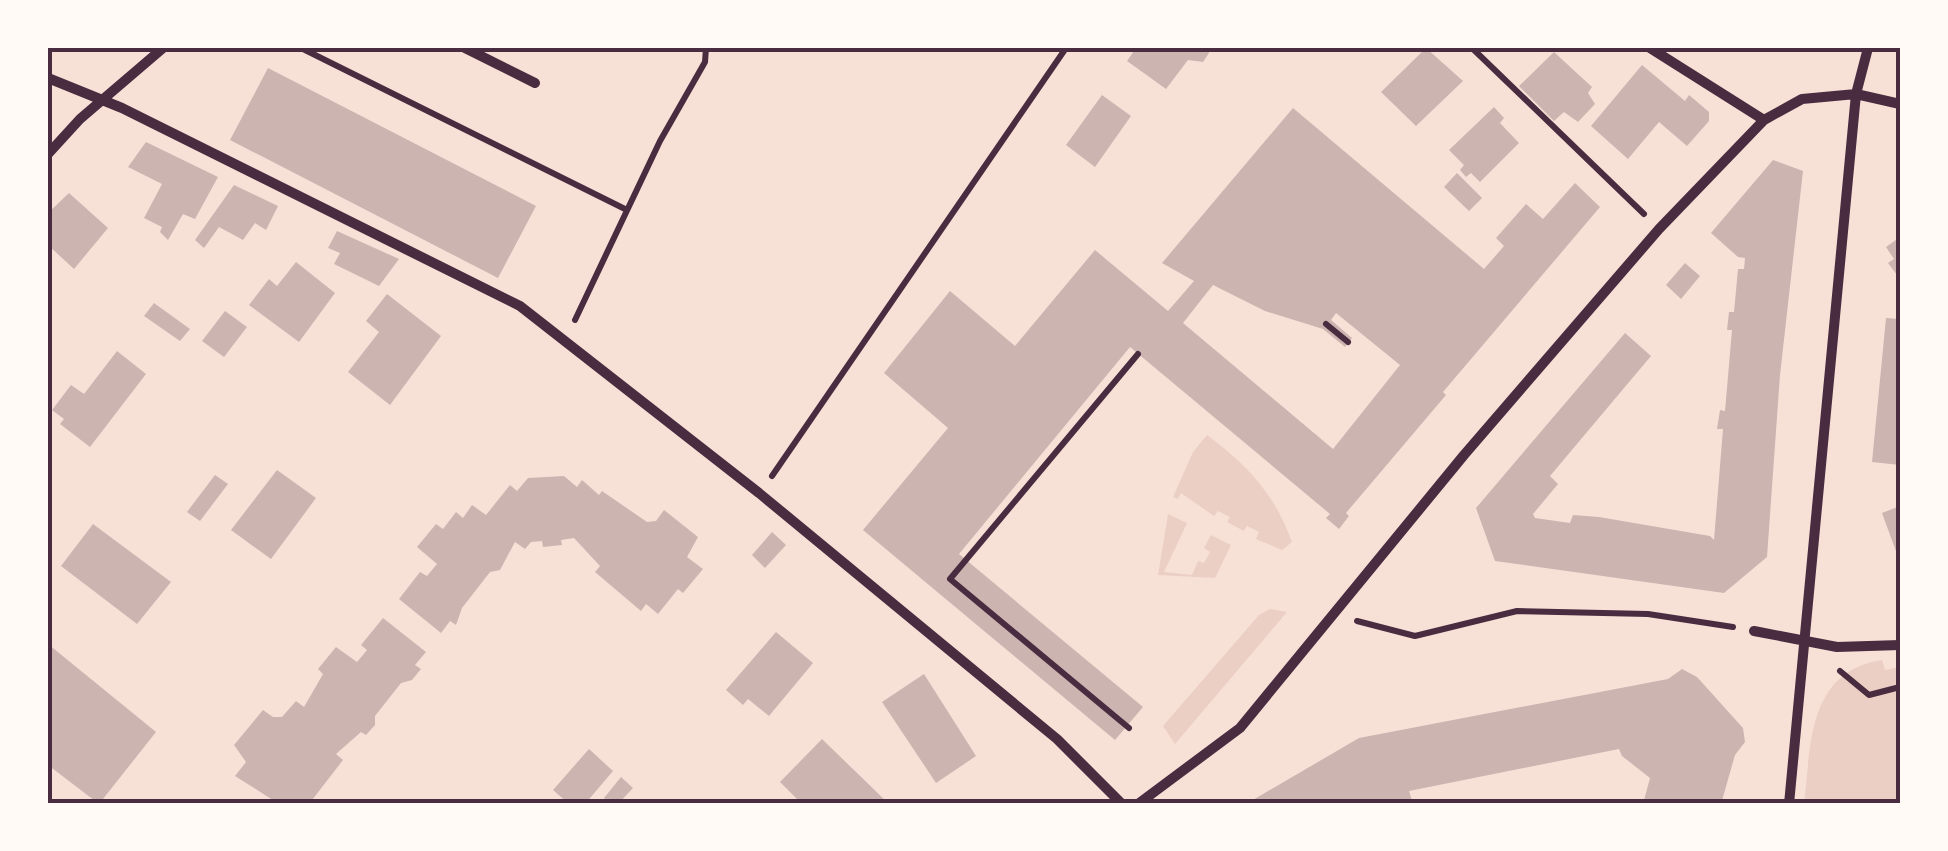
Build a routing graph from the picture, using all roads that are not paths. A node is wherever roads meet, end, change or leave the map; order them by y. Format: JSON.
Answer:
{"nodes":[{"id":1,"x":163,"y":48,"type":"edge"},
{"id":2,"x":465,"y":48,"type":"edge"},
{"id":3,"x":1650,"y":48,"type":"edge"},
{"id":4,"x":1868,"y":48,"type":"edge"},
{"id":5,"x":48,"y":78,"type":"edge"},
{"id":6,"x":534,"y":82,"type":"dead end"},
{"id":7,"x":1856,"y":94,"type":"junction"},
{"id":8,"x":103,"y":100,"type":"junction"},
{"id":9,"x":1900,"y":104,"type":"edge"},
{"id":10,"x":1764,"y":120,"type":"junction"},
{"id":11,"x":48,"y":154,"type":"edge"},
{"id":12,"x":1754,"y":631,"type":"road end"},
{"id":13,"x":1807,"y":638,"type":"junction"},
{"id":14,"x":1900,"y":645,"type":"edge"},
{"id":15,"x":1122,"y":804,"type":"edge"},
{"id":16,"x":1138,"y":804,"type":"edge"},
{"id":17,"x":1789,"y":804,"type":"edge"}],
"edges":[{"from":1,"to":8,"type":"street"},
{"from":2,"to":6,"type":"street"},
{"from":3,"to":10,"type":"street"},
{"from":4,"to":7,"type":"street"},
{"from":5,"to":8,"type":"street"},
{"from":7,"to":9,"type":"street"},
{"from":7,"to":10,"type":"street"},
{"from":7,"to":13,"type":"street"},
{"from":8,"to":11,"type":"street"},
{"from":8,"to":15,"type":"street"},
{"from":10,"to":16,"type":"street"},
{"from":12,"to":13,"type":"street"},
{"from":13,"to":14,"type":"street"},
{"from":13,"to":17,"type":"street"}]}
